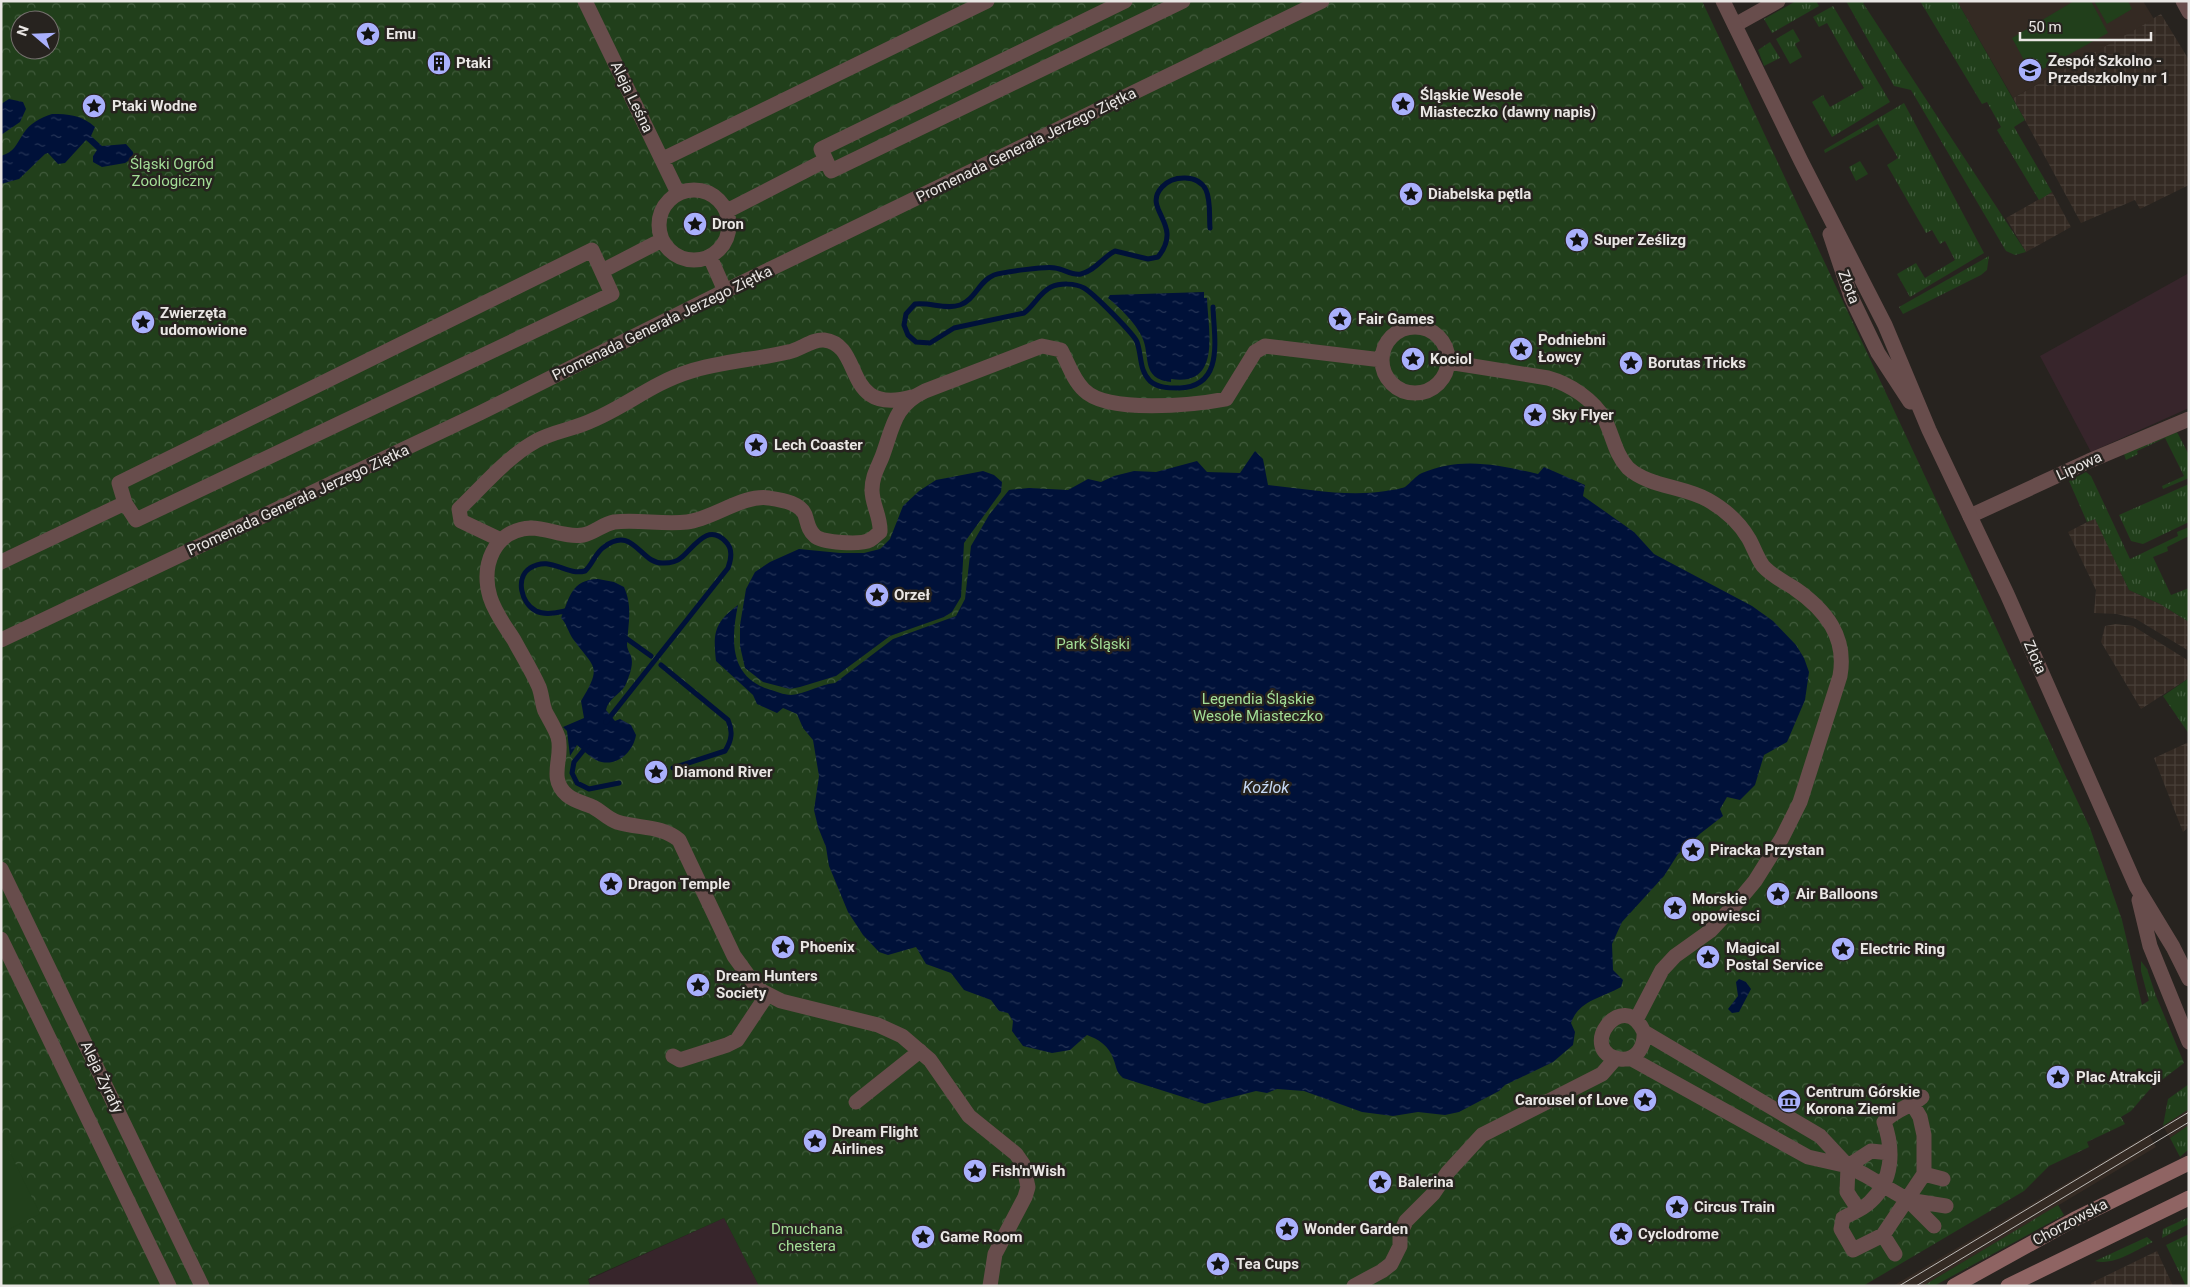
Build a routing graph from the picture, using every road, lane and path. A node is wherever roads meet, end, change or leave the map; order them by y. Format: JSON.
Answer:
{"nodes":[{"id":1,"x":585,"y":1,"type":"edge"},
{"id":2,"x":987,"y":1,"type":"edge"},
{"id":3,"x":1125,"y":1,"type":"edge"},
{"id":4,"x":1183,"y":1,"type":"edge"},
{"id":5,"x":1322,"y":1,"type":"edge"},
{"id":6,"x":1723,"y":1,"type":"edge"},
{"id":7,"x":1778,"y":1,"type":"edge"},
{"id":8,"x":2183,"y":1,"type":"edge"},
{"id":9,"x":2189,"y":12,"type":"edge"},
{"id":10,"x":1735,"y":25,"type":"junction"},
{"id":11,"x":663,"y":159,"type":"junction"},
{"id":12,"x":826,"y":160,"type":"junction"},
{"id":13,"x":678,"y":193,"type":"junction"},
{"id":14,"x":727,"y":211,"type":"junction"},
{"id":15,"x":662,"y":240,"type":"junction"},
{"id":16,"x":710,"y":257,"type":"junction"},
{"id":17,"x":602,"y":271,"type":"junction"},
{"id":18,"x":725,"y":291,"type":"junction"},
{"id":19,"x":1382,"y":360,"type":"junction"},
{"id":20,"x":1448,"y":362,"type":"junction"},
{"id":21,"x":912,"y":397,"type":"junction"},
{"id":22,"x":2189,"y":419,"type":"edge"},
{"id":23,"x":125,"y":503,"type":"junction"},
{"id":24,"x":1970,"y":516,"type":"junction"},
{"id":25,"x":501,"y":540,"type":"junction"},
{"id":26,"x":1,"y":562,"type":"edge"},
{"id":27,"x":1,"y":640,"type":"edge"},
{"id":28,"x":1,"y":868,"type":"edge"},
{"id":29,"x":2136,"y":886,"type":"junction"},
{"id":30,"x":1,"y":939,"type":"edge"},
{"id":31,"x":2189,"y":979,"type":"edge"},
{"id":32,"x":767,"y":995,"type":"junction"},
{"id":33,"x":1640,"y":1026,"type":"junction"},
{"id":34,"x":2189,"y":1042,"type":"edge"},
{"id":35,"x":920,"y":1051,"type":"junction"},
{"id":36,"x":673,"y":1056,"type":"dead end"},
{"id":37,"x":1623,"y":1058,"type":"junction"},
{"id":38,"x":856,"y":1102,"type":"dead end"},
{"id":39,"x":1890,"y":1152,"type":"junction"},
{"id":40,"x":2189,"y":1163,"type":"edge"},
{"id":41,"x":1848,"y":1166,"type":"junction"},
{"id":42,"x":1924,"y":1174,"type":"junction"},
{"id":43,"x":1943,"y":1179,"type":"dead end"},
{"id":44,"x":1884,"y":1186,"type":"junction"},
{"id":45,"x":2189,"y":1198,"type":"edge"},
{"id":46,"x":1908,"y":1200,"type":"junction"},
{"id":47,"x":1946,"y":1206,"type":"dead end"},
{"id":48,"x":1858,"y":1210,"type":"junction"},
{"id":49,"x":1934,"y":1226,"type":"dead end"},
{"id":50,"x":1883,"y":1236,"type":"junction"},
{"id":51,"x":1895,"y":1254,"type":"dead end"},
{"id":52,"x":169,"y":1286,"type":"edge"},
{"id":53,"x":202,"y":1286,"type":"edge"},
{"id":54,"x":990,"y":1286,"type":"edge"},
{"id":55,"x":1354,"y":1286,"type":"edge"},
{"id":56,"x":1954,"y":1286,"type":"edge"},
{"id":57,"x":2008,"y":1286,"type":"edge"}],
"edges":[{"from":1,"to":11,"type":"street","name":"Aleja Leśna"},
{"from":2,"to":11,"type":"street"},
{"from":3,"to":12,"type":"street"},
{"from":4,"to":12,"type":"street"},
{"from":5,"to":18,"type":"street","name":"Promenada Generała Jerzego Ziętka"},
{"from":6,"to":10,"type":"street","name":"Złota"},
{"from":7,"to":10,"type":"street"},
{"from":8,"to":9,"type":"street"},
{"from":10,"to":24,"type":"street","name":"Złota"},
{"from":11,"to":13,"type":"street","name":"Aleja Leśna"},
{"from":12,"to":14,"type":"street"},
{"from":13,"to":14,"type":"street"},
{"from":13,"to":15,"type":"street"},
{"from":14,"to":16,"type":"street"},
{"from":15,"to":16,"type":"street"},
{"from":15,"to":17,"type":"street"},
{"from":16,"to":18,"type":"street"},
{"from":17,"to":23,"type":"street"},
{"from":17,"to":23,"type":"street"},
{"from":18,"to":27,"type":"street","name":"Promenada Generała Jerzego Ziętka"},
{"from":19,"to":20,"type":"street"},
{"from":19,"to":20,"type":"street"},
{"from":19,"to":21,"type":"street"},
{"from":20,"to":33,"type":"street"},
{"from":21,"to":25,"type":"street"},
{"from":21,"to":25,"type":"street"},
{"from":22,"to":24,"type":"street","name":"Lipowa"},
{"from":23,"to":26,"type":"street"},
{"from":24,"to":29,"type":"street","name":"Złota"},
{"from":25,"to":32,"type":"street"},
{"from":28,"to":53,"type":"street","name":"Aleja Żyrafy"},
{"from":29,"to":31,"type":"street","name":"Złota"},
{"from":29,"to":34,"type":"street","name":"Złota"},
{"from":30,"to":52,"type":"street","name":"Aleja Żyrafy"},
{"from":32,"to":35,"type":"street"},
{"from":32,"to":36,"type":"street"},
{"from":33,"to":37,"type":"street"},
{"from":33,"to":37,"type":"street"},
{"from":33,"to":41,"type":"street"},
{"from":35,"to":38,"type":"street"},
{"from":35,"to":54,"type":"street"},
{"from":37,"to":41,"type":"street"},
{"from":37,"to":55,"type":"street"},
{"from":39,"to":41,"type":"street"},
{"from":39,"to":42,"type":"street"},
{"from":39,"to":44,"type":"street"},
{"from":40,"to":56,"type":"main road","name":"Chorzowska"},
{"from":41,"to":44,"type":"street"},
{"from":41,"to":48,"type":"street"},
{"from":42,"to":43,"type":"street"},
{"from":42,"to":46,"type":"street"},
{"from":44,"to":46,"type":"street"},
{"from":44,"to":48,"type":"street"},
{"from":45,"to":57,"type":"main road","name":"Chorzowska"},
{"from":46,"to":47,"type":"street"},
{"from":46,"to":49,"type":"street"},
{"from":46,"to":50,"type":"street"},
{"from":48,"to":50,"type":"street"},
{"from":50,"to":51,"type":"street"}]}
